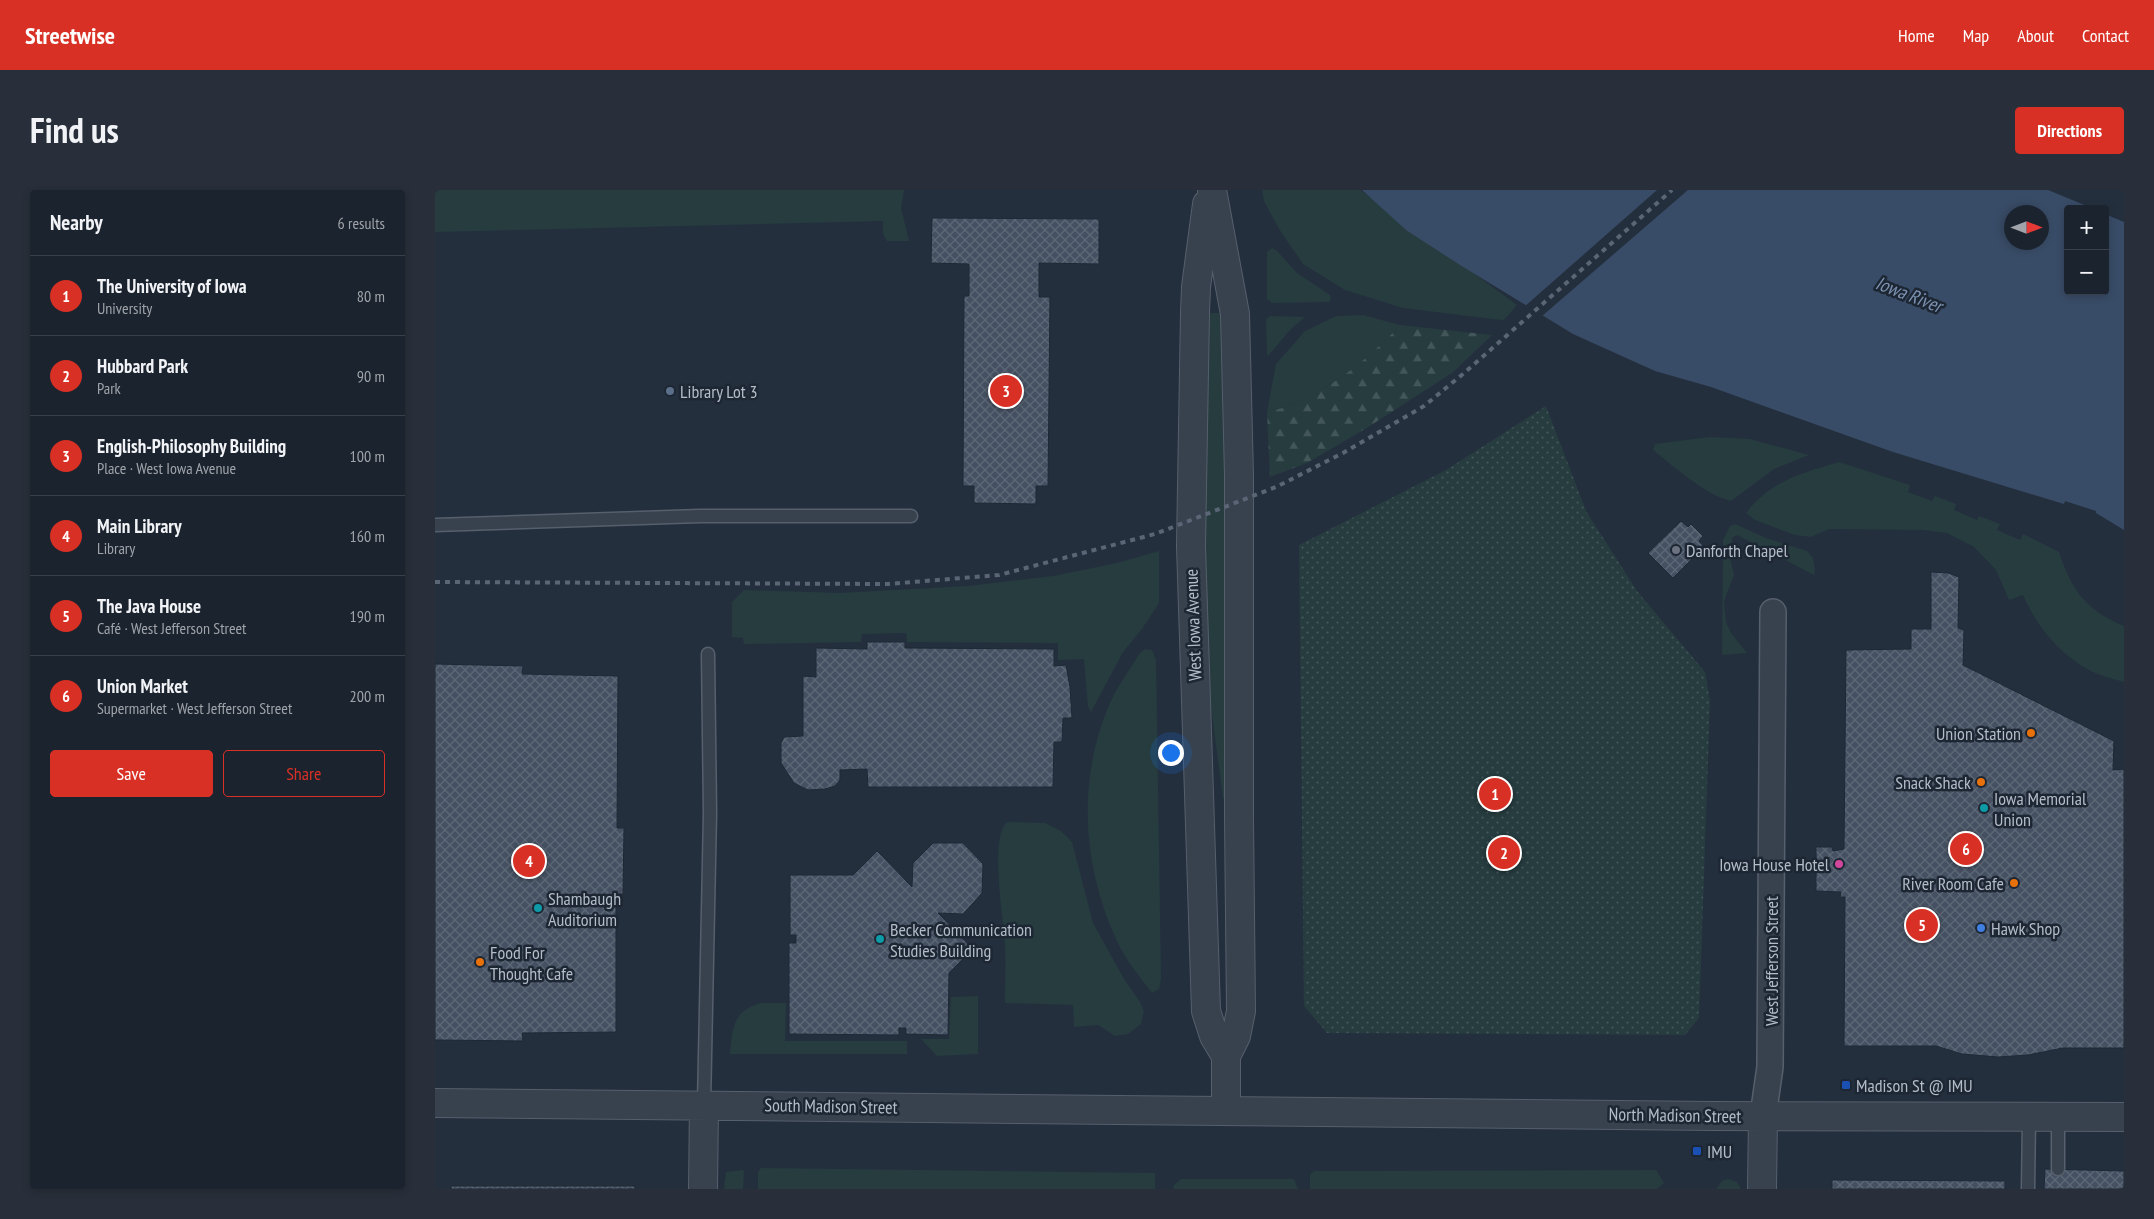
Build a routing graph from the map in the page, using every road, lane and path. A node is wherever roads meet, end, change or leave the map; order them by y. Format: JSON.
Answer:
{"nodes":[{"id":1,"x":1210,"y":190,"type":"edge"},
{"id":2,"x":911,"y":516,"type":"dead end"},
{"id":3,"x":435,"y":525,"type":"edge"},
{"id":4,"x":1773,"y":612,"type":"dead end"},
{"id":5,"x":708,"y":654,"type":"dead end"},
{"id":6,"x":1226,"y":1056,"type":"junction"},
{"id":7,"x":435,"y":1103,"type":"edge"},
{"id":8,"x":703,"y":1105,"type":"junction"},
{"id":9,"x":1226,"y":1110,"type":"junction"},
{"id":10,"x":1763,"y":1116,"type":"junction"},
{"id":11,"x":2029,"y":1116,"type":"junction"},
{"id":12,"x":2058,"y":1116,"type":"junction"},
{"id":13,"x":2124,"y":1116,"type":"edge"},
{"id":14,"x":2058,"y":1169,"type":"dead end"},
{"id":15,"x":703,"y":1189,"type":"edge"},
{"id":16,"x":1762,"y":1189,"type":"edge"},
{"id":17,"x":2027,"y":1189,"type":"edge"}],
"edges":[{"from":1,"to":6,"type":"street","name":"West Iowa Avenue"},
{"from":1,"to":6,"type":"street","name":"West Iowa Avenue"},
{"from":2,"to":3,"type":"lane"},
{"from":4,"to":10,"type":"street","name":"West Jefferson Street"},
{"from":5,"to":8,"type":"lane"},
{"from":6,"to":9,"type":"street","name":"West Iowa Avenue"},
{"from":7,"to":8,"type":"street","name":"South Madison Street"},
{"from":8,"to":9,"type":"street","name":"South Madison Street"},
{"from":8,"to":15,"type":"street"},
{"from":9,"to":10,"type":"street","name":"North Madison Street"},
{"from":10,"to":11,"type":"street","name":"North Madison Street"},
{"from":10,"to":16,"type":"street","name":"West Jefferson Street"},
{"from":11,"to":12,"type":"street","name":"North Madison Street"},
{"from":11,"to":17,"type":"lane"},
{"from":12,"to":13,"type":"street","name":"North Madison Street"},
{"from":12,"to":14,"type":"lane"}]}
